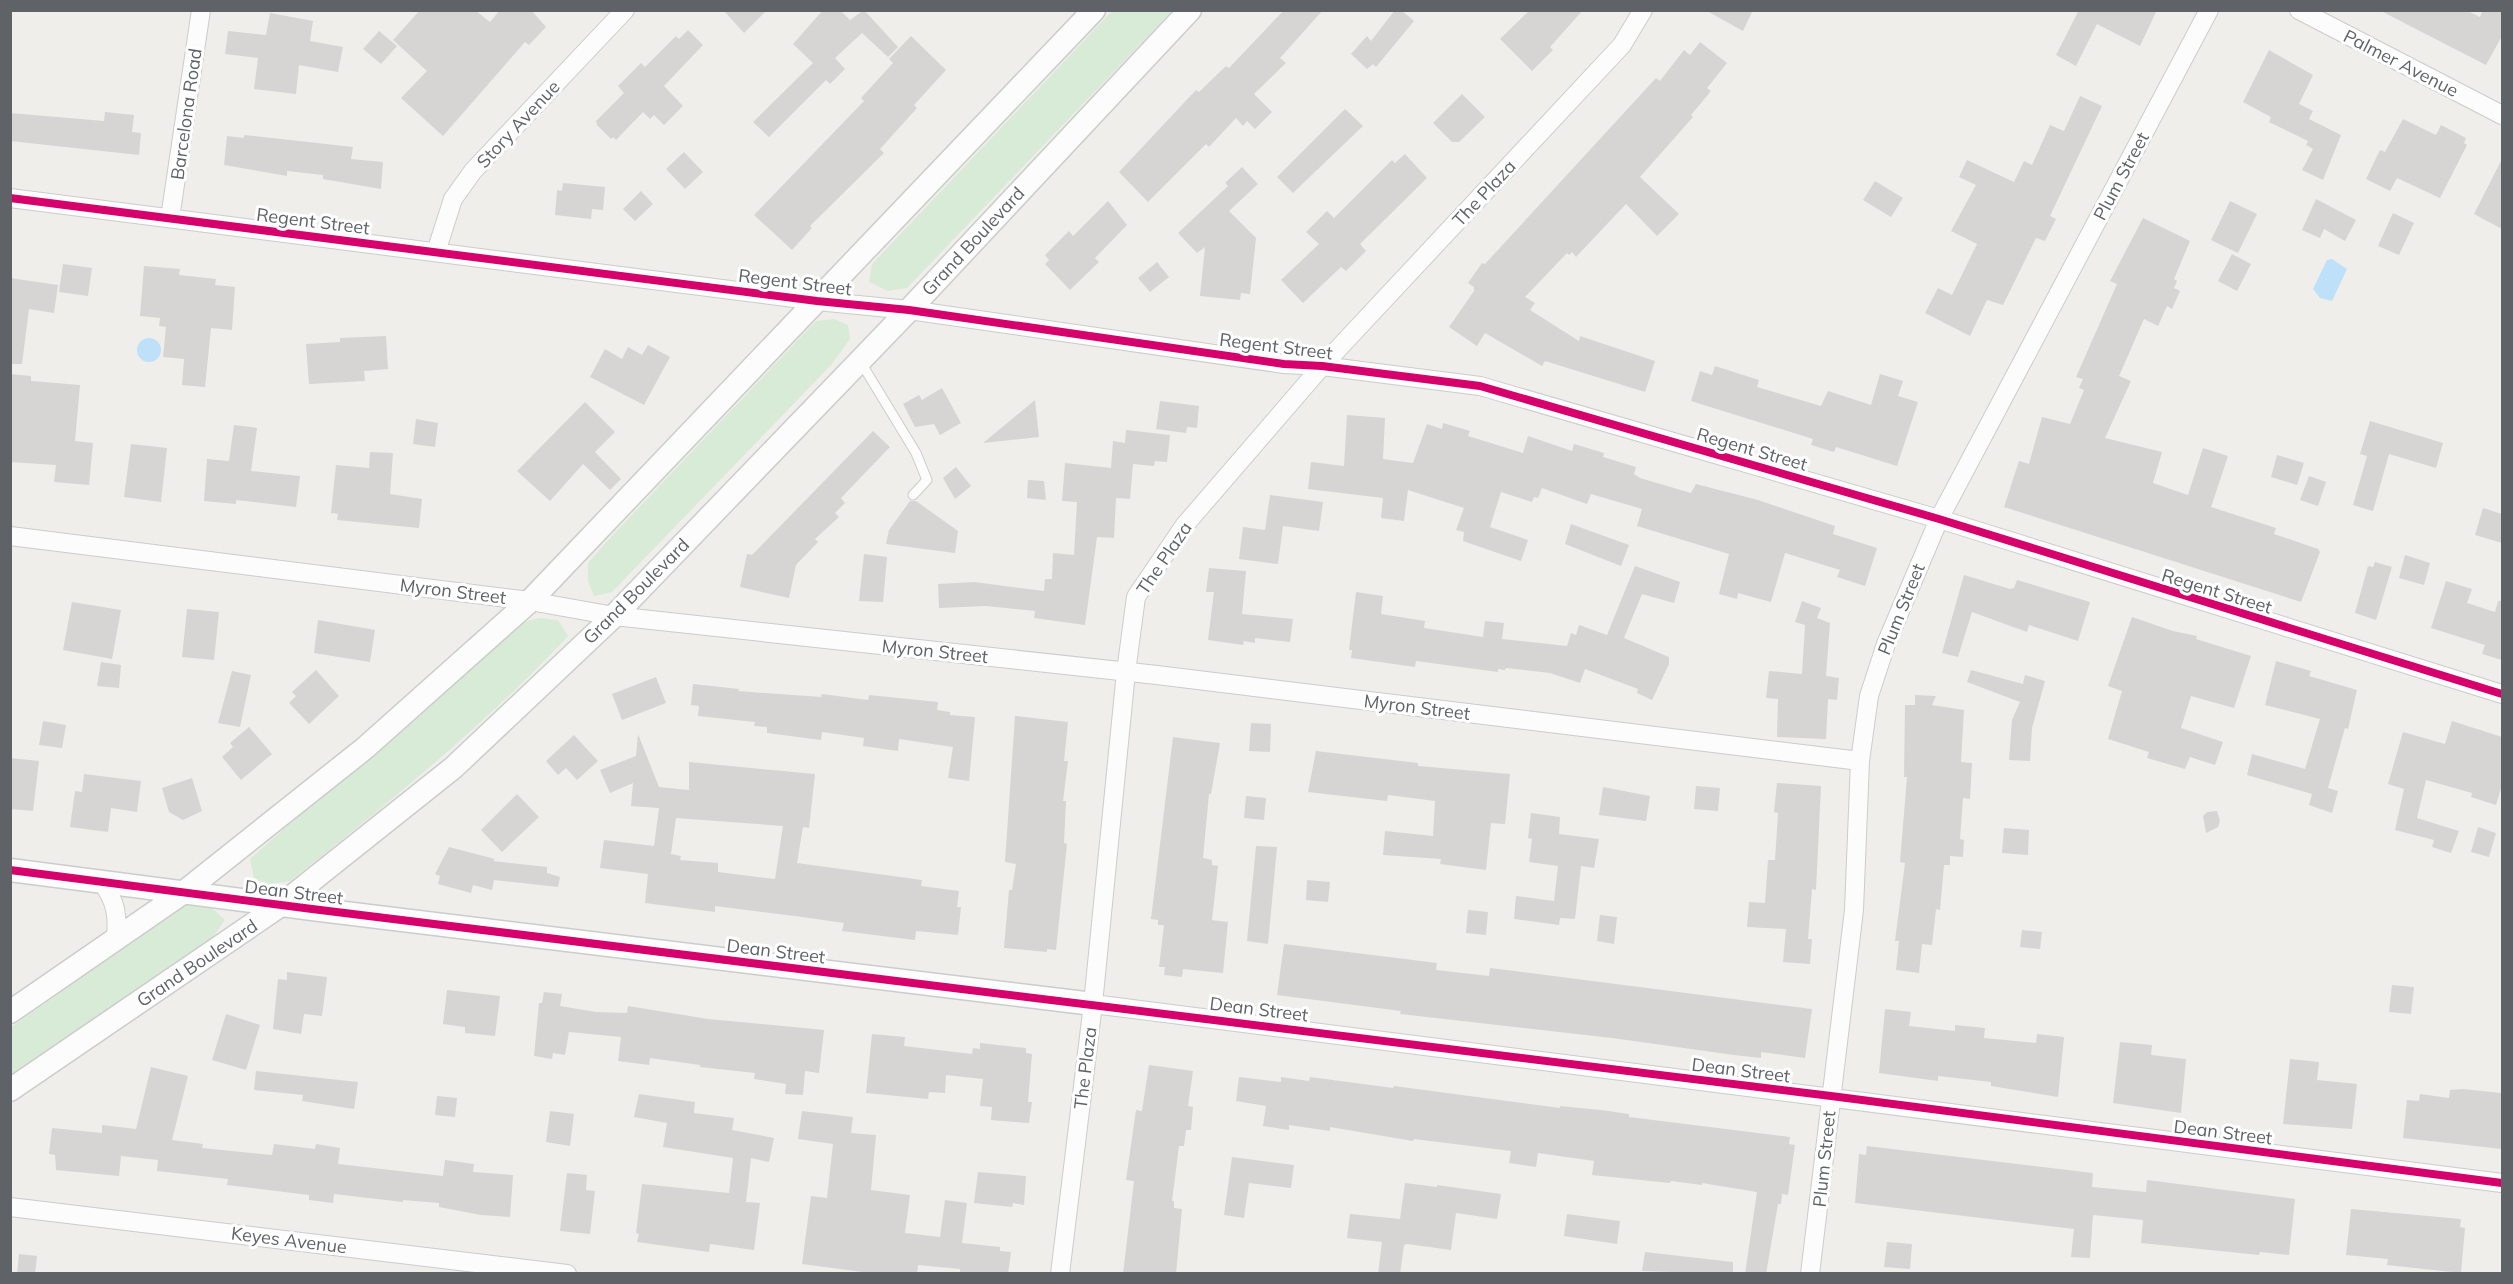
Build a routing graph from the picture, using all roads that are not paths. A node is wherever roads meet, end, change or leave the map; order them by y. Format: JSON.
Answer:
{"nodes":[{"id":1,"x":201,"y":10,"type":"edge"},
{"id":2,"x":625,"y":10,"type":"edge"},
{"id":3,"x":1094,"y":10,"type":"edge"},
{"id":4,"x":1190,"y":10,"type":"edge"},
{"id":5,"x":1643,"y":10,"type":"edge"},
{"id":6,"x":2209,"y":10,"type":"edge"},
{"id":7,"x":2299,"y":10,"type":"edge"},
{"id":8,"x":2502,"y":115,"type":"edge"},
{"id":9,"x":10,"y":198,"type":"edge"},
{"id":10,"x":170,"y":218,"type":"junction"},
{"id":11,"x":436,"y":252,"type":"junction"},
{"id":12,"x":817,"y":301,"type":"junction"},
{"id":13,"x":909,"y":310,"type":"junction"},
{"id":14,"x":860,"y":360,"type":"junction"},
{"id":15,"x":1322,"y":366,"type":"junction"},
{"id":16,"x":913,"y":495,"type":"dead end"},
{"id":17,"x":1939,"y":519,"type":"junction"},
{"id":18,"x":10,"y":536,"type":"edge"},
{"id":19,"x":530,"y":601,"type":"junction"},
{"id":20,"x":614,"y":616,"type":"junction"},
{"id":21,"x":1126,"y":672,"type":"junction"},
{"id":22,"x":2502,"y":694,"type":"edge"},
{"id":23,"x":1860,"y":761,"type":"junction"},
{"id":24,"x":10,"y":870,"type":"edge"},
{"id":25,"x":102,"y":882,"type":"junction"},
{"id":26,"x":184,"y":892,"type":"junction"},
{"id":27,"x":281,"y":906,"type":"junction"},
{"id":28,"x":116,"y":938,"type":"junction"},
{"id":29,"x":1093,"y":1004,"type":"junction"},
{"id":30,"x":10,"y":1012,"type":"edge"},
{"id":31,"x":10,"y":1090,"type":"edge"},
{"id":32,"x":1831,"y":1096,"type":"junction"},
{"id":33,"x":2502,"y":1183,"type":"edge"},
{"id":34,"x":10,"y":1208,"type":"edge"},
{"id":35,"x":567,"y":1274,"type":"edge"},
{"id":36,"x":1060,"y":1274,"type":"edge"},
{"id":37,"x":1810,"y":1274,"type":"edge"}],
"edges":[{"from":1,"to":10,"type":"street","name":"Barcelona Road"},
{"from":2,"to":11,"type":"street","name":"Story Avenue"},
{"from":3,"to":12,"type":"street"},
{"from":4,"to":13,"type":"street","name":"Grand Boulevard"},
{"from":5,"to":15,"type":"street","name":"The Plaza"},
{"from":6,"to":17,"type":"street","name":"Plum Street"},
{"from":7,"to":8,"type":"street","name":"Palmer Avenue"},
{"from":9,"to":10,"type":"street","name":"Regent Street"},
{"from":10,"to":11,"type":"street","name":"Regent Street"},
{"from":11,"to":12,"type":"street","name":"Regent Street"},
{"from":12,"to":13,"type":"street","name":"Regent Street"},
{"from":12,"to":19,"type":"street"},
{"from":13,"to":14,"type":"street","name":"Grand Boulevard"},
{"from":13,"to":15,"type":"street","name":"Regent Street"},
{"from":14,"to":16,"type":"lane"},
{"from":14,"to":20,"type":"street","name":"Grand Boulevard"},
{"from":15,"to":17,"type":"street","name":"Regent Street"},
{"from":15,"to":21,"type":"street","name":"The Plaza"},
{"from":17,"to":22,"type":"street","name":"Regent Street"},
{"from":17,"to":23,"type":"street","name":"Plum Street"},
{"from":18,"to":19,"type":"street","name":"Myron Street"},
{"from":19,"to":20,"type":"street","name":"Myron Street"},
{"from":19,"to":26,"type":"street"},
{"from":20,"to":21,"type":"street","name":"Myron Street"},
{"from":20,"to":27,"type":"street","name":"Grand Boulevard"},
{"from":21,"to":23,"type":"street","name":"Myron Street"},
{"from":21,"to":29,"type":"street","name":"The Plaza"},
{"from":23,"to":32,"type":"street","name":"Plum Street"},
{"from":24,"to":25,"type":"street","name":"Dean Street"},
{"from":25,"to":26,"type":"street","name":"Dean Street"},
{"from":25,"to":28,"type":"street"},
{"from":26,"to":27,"type":"street","name":"Dean Street"},
{"from":26,"to":28,"type":"street"},
{"from":27,"to":29,"type":"street","name":"Dean Street"},
{"from":27,"to":31,"type":"street","name":"Grand Boulevard"},
{"from":28,"to":30,"type":"street"},
{"from":29,"to":32,"type":"street","name":"Dean Street"},
{"from":29,"to":36,"type":"street","name":"The Plaza"},
{"from":32,"to":33,"type":"street","name":"Dean Street"},
{"from":32,"to":37,"type":"street","name":"Plum Street"},
{"from":34,"to":35,"type":"street","name":"Keyes Avenue"}]}
